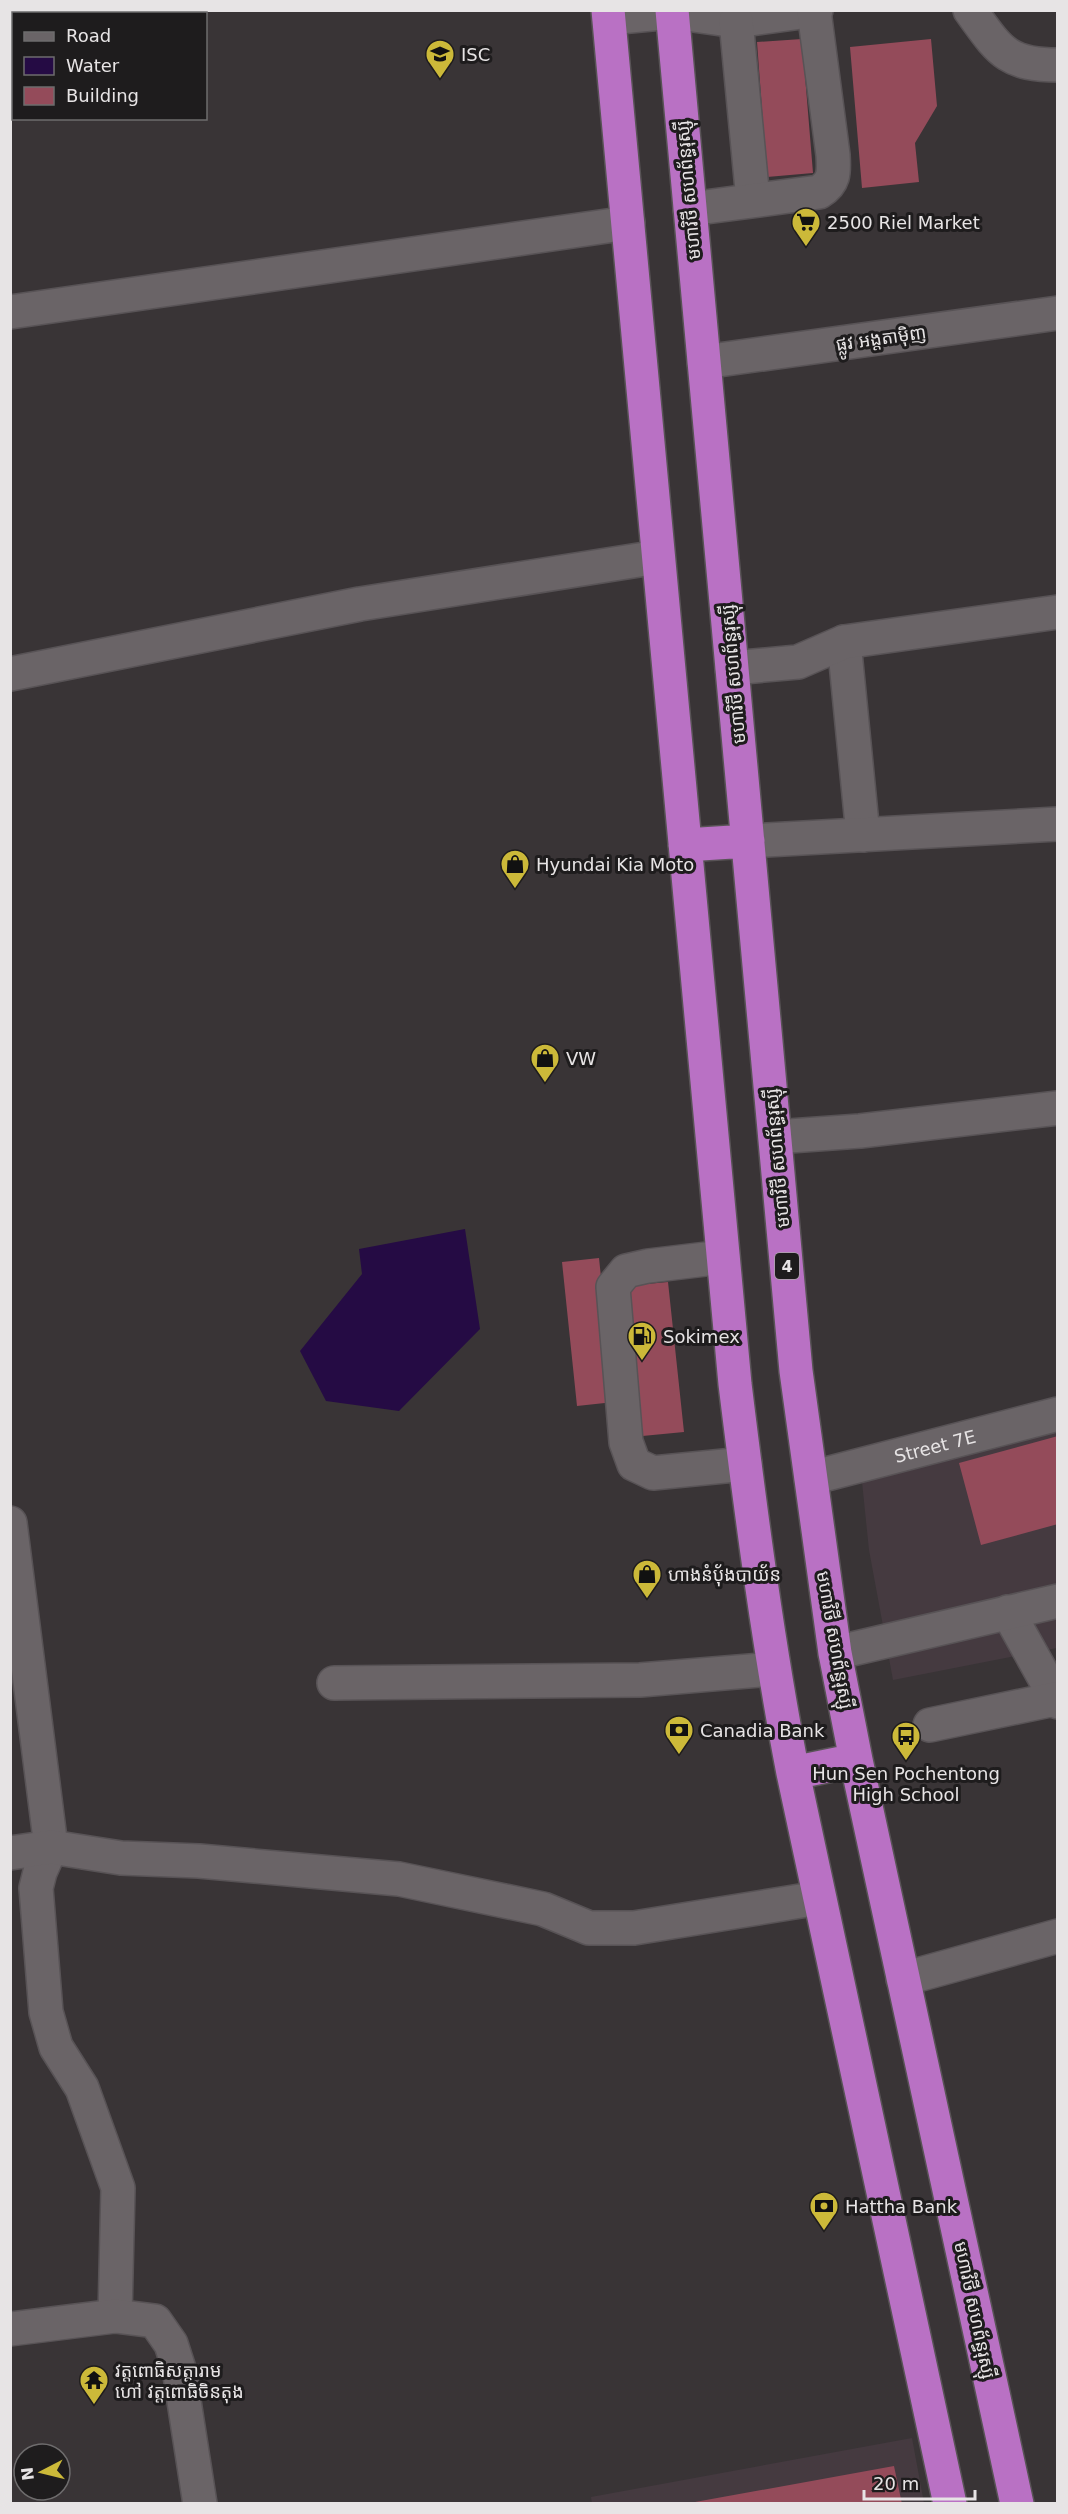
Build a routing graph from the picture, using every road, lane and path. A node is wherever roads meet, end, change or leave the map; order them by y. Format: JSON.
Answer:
{"nodes":[{"id":1,"x":970,"y":10,"type":"edge"},
{"id":2,"x":672,"y":11,"type":"edge"},
{"id":3,"x":815,"y":11,"type":"edge"},
{"id":4,"x":609,"y":14,"type":"edge"},
{"id":5,"x":736,"y":21,"type":"junction"},
{"id":6,"x":1058,"y":65,"type":"edge"},
{"id":7,"x":753,"y":200,"type":"junction"},
{"id":8,"x":690,"y":209,"type":"junction"},
{"id":9,"x":628,"y":223,"type":"junction"},
{"id":10,"x":10,"y":312,"type":"edge"},
{"id":11,"x":1058,"y":313,"type":"edge"},
{"id":12,"x":704,"y":362,"type":"junction"},
{"id":13,"x":658,"y":557,"type":"junction"},
{"id":14,"x":1058,"y":612,"type":"edge"},
{"id":15,"x":844,"y":642,"type":"junction"},
{"id":16,"x":732,"y":668,"type":"junction"},
{"id":17,"x":10,"y":674,"type":"edge"},
{"id":18,"x":1058,"y":824,"type":"edge"},
{"id":19,"x":863,"y":835,"type":"junction"},
{"id":20,"x":748,"y":841,"type":"junction"},
{"id":21,"x":685,"y":845,"type":"junction"},
{"id":22,"x":1058,"y":1108,"type":"edge"},
{"id":23,"x":775,"y":1137,"type":"junction"},
{"id":24,"x":723,"y":1257,"type":"junction"},
{"id":25,"x":1058,"y":1414,"type":"edge"},
{"id":26,"x":745,"y":1464,"type":"junction"},
{"id":27,"x":811,"y":1478,"type":"junction"},
{"id":28,"x":10,"y":1523,"type":"edge"},
{"id":29,"x":1058,"y":1601,"type":"edge"},
{"id":30,"x":1008,"y":1612,"type":"junction"},
{"id":31,"x":835,"y":1653,"type":"junction"},
{"id":32,"x":19,"y":1654,"type":"edge"},
{"id":33,"x":773,"y":1669,"type":"junction"},
{"id":34,"x":334,"y":1683,"type":"dead end"},
{"id":35,"x":1056,"y":1700,"type":"edge"},
{"id":36,"x":930,"y":1725,"type":"dead end"},
{"id":37,"x":856,"y":1760,"type":"junction"},
{"id":38,"x":793,"y":1773,"type":"junction"},
{"id":39,"x":51,"y":1847,"type":"junction"},
{"id":40,"x":10,"y":1852,"type":"edge"},
{"id":41,"x":819,"y":1898,"type":"junction"},
{"id":42,"x":1058,"y":1936,"type":"edge"},
{"id":43,"x":903,"y":1979,"type":"junction"},
{"id":44,"x":115,"y":2316,"type":"junction"},
{"id":45,"x":10,"y":2329,"type":"edge"},
{"id":46,"x":200,"y":2504,"type":"edge"},
{"id":47,"x":950,"y":2504,"type":"edge"},
{"id":48,"x":1017,"y":2504,"type":"edge"}],
"edges":[{"from":1,"to":6,"type":"street"},
{"from":2,"to":4,"type":"street"},
{"from":2,"to":5,"type":"street"},
{"from":2,"to":8,"type":"highway","name":"មហាវិថី សហព័ន្ធរុស្ស៊ី","number":"4"},
{"from":3,"to":5,"type":"street"},
{"from":3,"to":7,"type":"street"},
{"from":4,"to":9,"type":"highway"},
{"from":5,"to":7,"type":"street"},
{"from":7,"to":8,"type":"street"},
{"from":8,"to":12,"type":"highway","name":"មហាវិថី សហព័ន្ធរុស្ស៊ី","number":"4"},
{"from":9,"to":10,"type":"street"},
{"from":9,"to":13,"type":"highway"},
{"from":11,"to":12,"type":"street","name":"ផ្លូវ អង្តតាម៉ិញ"},
{"from":12,"to":16,"type":"highway","name":"មហាវិថី សហព័ន្ធរុស្ស៊ី","number":"4"},
{"from":13,"to":17,"type":"street"},
{"from":13,"to":21,"type":"highway"},
{"from":14,"to":15,"type":"street"},
{"from":15,"to":16,"type":"street"},
{"from":15,"to":19,"type":"street"},
{"from":16,"to":20,"type":"highway","name":"មហាវិថី សហព័ន្ធរុស្ស៊ី","number":"4"},
{"from":18,"to":19,"type":"street"},
{"from":19,"to":20,"type":"street"},
{"from":20,"to":21,"type":"highway"},
{"from":20,"to":23,"type":"highway","name":"មហាវិថី សហព័ន្ធរុស្ស៊ី","number":"4"},
{"from":21,"to":24,"type":"highway"},
{"from":22,"to":23,"type":"street"},
{"from":23,"to":27,"type":"highway","name":"មហាវិថី សហព័ន្ធរុស្ស៊ី","number":"4"},
{"from":24,"to":26,"type":"highway"},
{"from":24,"to":26,"type":"street"},
{"from":25,"to":27,"type":"street","name":"Street 7E"},
{"from":26,"to":33,"type":"highway"},
{"from":27,"to":31,"type":"highway","name":"មហាវិថី សហព័ន្ធរុស្ស៊ី","number":"4"},
{"from":28,"to":32,"type":"street"},
{"from":29,"to":30,"type":"street"},
{"from":30,"to":31,"type":"street"},
{"from":30,"to":35,"type":"street"},
{"from":31,"to":37,"type":"highway","name":"មហាវិថី សហព័ន្ធរុស្ស៊ី","number":"4"},
{"from":32,"to":39,"type":"street"},
{"from":33,"to":34,"type":"street"},
{"from":33,"to":38,"type":"highway"},
{"from":35,"to":36,"type":"street"},
{"from":37,"to":38,"type":"highway"},
{"from":37,"to":43,"type":"highway","name":"មហាវិថី សហព័ន្ធរុស្ស៊ី","number":"4"},
{"from":38,"to":41,"type":"highway"},
{"from":39,"to":40,"type":"street"},
{"from":39,"to":41,"type":"street"},
{"from":39,"to":44,"type":"street"},
{"from":41,"to":47,"type":"highway"},
{"from":42,"to":43,"type":"street"},
{"from":43,"to":48,"type":"highway","name":"មហាវិថី សហព័ន្ធរុស្ស៊ី","number":"4"},
{"from":44,"to":45,"type":"street"},
{"from":44,"to":46,"type":"street"}]}
